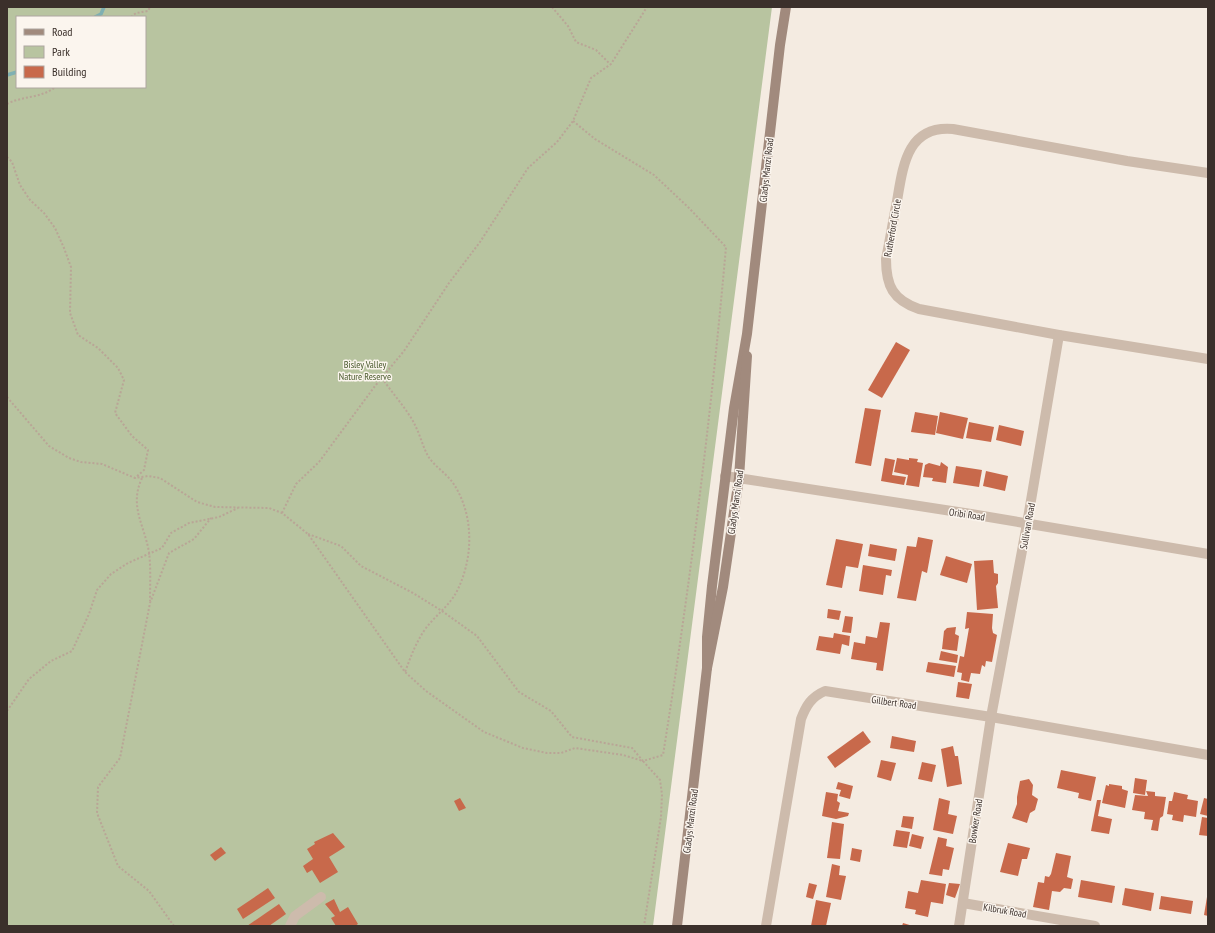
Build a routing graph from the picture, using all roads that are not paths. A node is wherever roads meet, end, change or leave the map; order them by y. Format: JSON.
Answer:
{"nodes":[{"id":1,"x":786,"y":7,"type":"edge"},
{"id":2,"x":1208,"y":173,"type":"edge"},
{"id":3,"x":747,"y":334,"type":"junction"},
{"id":4,"x":1059,"y":335,"type":"junction"},
{"id":5,"x":1208,"y":359,"type":"edge"},
{"id":6,"x":726,"y":476,"type":"junction"},
{"id":7,"x":739,"y":478,"type":"junction"},
{"id":8,"x":1027,"y":524,"type":"junction"},
{"id":9,"x":1208,"y":554,"type":"edge"},
{"id":10,"x":707,"y":668,"type":"junction"},
{"id":11,"x":991,"y":717,"type":"junction"},
{"id":12,"x":1208,"y":755,"type":"edge"},
{"id":13,"x":322,"y":897,"type":"dead end"},
{"id":14,"x":963,"y":903,"type":"junction"},
{"id":15,"x":290,"y":926,"type":"edge"},
{"id":16,"x":677,"y":926,"type":"edge"},
{"id":17,"x":766,"y":926,"type":"edge"},
{"id":18,"x":959,"y":926,"type":"edge"},
{"id":19,"x":1095,"y":926,"type":"edge"}],
"edges":[{"from":1,"to":3,"type":"main road","name":"Gladys Manzi Road"},
{"from":2,"to":4,"type":"street","name":"Rutherford Circle"},
{"from":3,"to":6,"type":"main road","name":"Gladys Manzi Road"},
{"from":3,"to":7,"type":"main road","name":"Gladys Manzi Road"},
{"from":4,"to":5,"type":"street","name":"Rutherford Circle"},
{"from":4,"to":8,"type":"street","name":"Sullivan Road"},
{"from":6,"to":7,"type":"street","name":"Oribi Road"},
{"from":6,"to":10,"type":"main road","name":"Gladys Manzi Road"},
{"from":7,"to":8,"type":"street","name":"Oribi Road"},
{"from":7,"to":10,"type":"main road","name":"Gladys Manzi Road"},
{"from":8,"to":9,"type":"street","name":"Oribi Road"},
{"from":8,"to":11,"type":"street","name":"Sullivan Road"},
{"from":10,"to":16,"type":"main road","name":"Gladys Manzi Road"},
{"from":11,"to":12,"type":"street","name":"Gillbert Road"},
{"from":11,"to":14,"type":"street","name":"Bowker Road"},
{"from":11,"to":17,"type":"street","name":"Gillbert Road"},
{"from":13,"to":15,"type":"street"},
{"from":14,"to":18,"type":"street","name":"Bowker Road"},
{"from":14,"to":19,"type":"street","name":"Kilbruk Road"}]}
